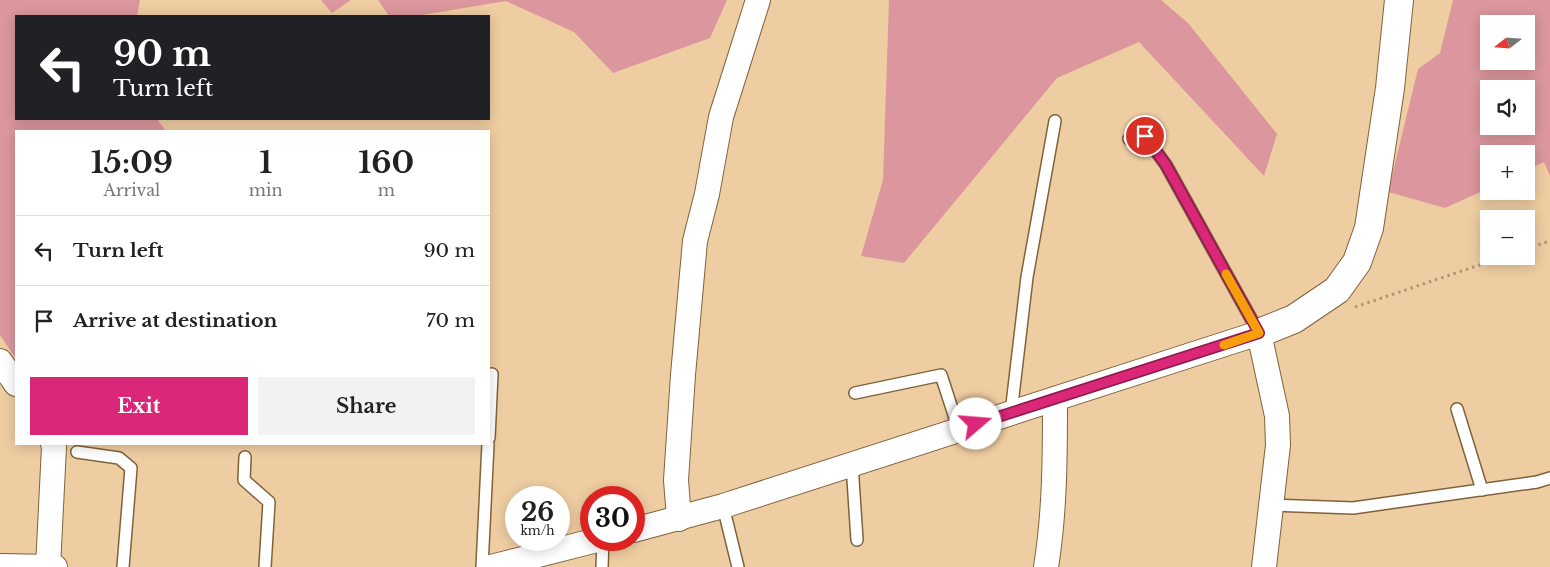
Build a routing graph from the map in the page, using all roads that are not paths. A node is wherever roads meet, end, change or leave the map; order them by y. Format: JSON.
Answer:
{"nodes":[{"id":1,"x":758,"y":0,"type":"edge"},
{"id":2,"x":1399,"y":0,"type":"edge"},
{"id":3,"x":1055,"y":121,"type":"dead end"},
{"id":4,"x":1129,"y":139,"type":"dead end"},
{"id":5,"x":1259,"y":333,"type":"junction"},
{"id":6,"x":0,"y":361,"type":"edge"},
{"id":7,"x":492,"y":374,"type":"dead end"},
{"id":8,"x":15,"y":383,"type":"edge"},
{"id":9,"x":855,"y":393,"type":"dead end"},
{"id":10,"x":1055,"y":399,"type":"junction"},
{"id":11,"x":490,"y":405,"type":"edge"},
{"id":12,"x":1457,"y":408,"type":"dead end"},
{"id":13,"x":1011,"y":413,"type":"junction"},
{"id":14,"x":959,"y":430,"type":"junction"},
{"id":15,"x":53,"y":445,"type":"edge"},
{"id":16,"x":488,"y":445,"type":"edge"},
{"id":17,"x":77,"y":452,"type":"dead end"},
{"id":18,"x":245,"y":457,"type":"dead end"},
{"id":19,"x":852,"y":464,"type":"junction"},
{"id":20,"x":1550,"y":478,"type":"edge"},
{"id":21,"x":1482,"y":490,"type":"junction"},
{"id":22,"x":1271,"y":504,"type":"junction"},
{"id":23,"x":723,"y":506,"type":"junction"},
{"id":24,"x":679,"y":519,"type":"junction"},
{"id":25,"x":645,"y":527,"type":"edge"},
{"id":26,"x":857,"y":540,"type":"dead end"},
{"id":27,"x":580,"y":545,"type":"edge"},
{"id":28,"x":603,"y":551,"type":"edge"},
{"id":29,"x":0,"y":566,"type":"edge"},
{"id":30,"x":501,"y":566,"type":"edge"},
{"id":31,"x":48,"y":567,"type":"edge"},
{"id":32,"x":55,"y":567,"type":"edge"},
{"id":33,"x":123,"y":567,"type":"edge"},
{"id":34,"x":265,"y":567,"type":"edge"},
{"id":35,"x":482,"y":567,"type":"edge"},
{"id":36,"x":602,"y":567,"type":"edge"},
{"id":37,"x":738,"y":567,"type":"edge"},
{"id":38,"x":1046,"y":567,"type":"edge"},
{"id":39,"x":1264,"y":567,"type":"edge"}],
"edges":[{"from":1,"to":24,"type":"street"},
{"from":2,"to":5,"type":"street"},
{"from":3,"to":13,"type":"lane"},
{"from":4,"to":5,"type":"lane"},
{"from":5,"to":10,"type":"street"},
{"from":5,"to":22,"type":"street"},
{"from":6,"to":8,"type":"street"},
{"from":7,"to":11,"type":"lane"},
{"from":9,"to":14,"type":"lane"},
{"from":10,"to":13,"type":"street"},
{"from":10,"to":38,"type":"street"},
{"from":12,"to":21,"type":"lane"},
{"from":13,"to":14,"type":"street"},
{"from":14,"to":19,"type":"street"},
{"from":15,"to":31,"type":"street"},
{"from":16,"to":35,"type":"lane"},
{"from":17,"to":33,"type":"lane"},
{"from":18,"to":34,"type":"lane"},
{"from":19,"to":23,"type":"street"},
{"from":19,"to":26,"type":"lane"},
{"from":20,"to":21,"type":"lane"},
{"from":21,"to":22,"type":"lane"},
{"from":22,"to":39,"type":"street"},
{"from":23,"to":24,"type":"street"},
{"from":23,"to":37,"type":"lane"},
{"from":24,"to":25,"type":"street"},
{"from":27,"to":30,"type":"street"},
{"from":28,"to":36,"type":"lane"},
{"from":29,"to":31,"type":"street"},
{"from":31,"to":32,"type":"street"}]}
